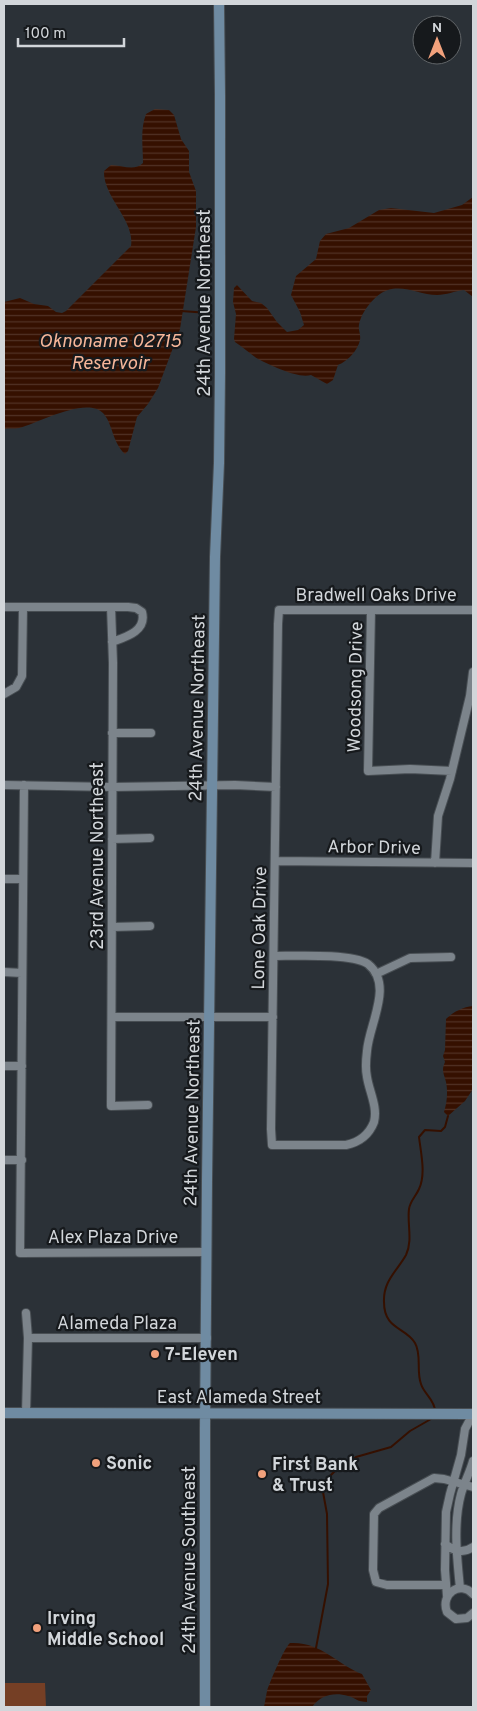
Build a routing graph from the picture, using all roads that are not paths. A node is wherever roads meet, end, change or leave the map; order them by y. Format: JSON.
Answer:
{"nodes":[{"id":1,"x":219,"y":4,"type":"edge"},
{"id":2,"x":4,"y":607,"type":"edge"},
{"id":3,"x":23,"y":607,"type":"junction"},
{"id":4,"x":111,"y":607,"type":"junction"},
{"id":5,"x":279,"y":610,"type":"joint"},
{"id":6,"x":371,"y":610,"type":"junction"},
{"id":7,"x":473,"y":610,"type":"edge"},
{"id":8,"x":112,"y":642,"type":"junction"},
{"id":9,"x":473,"y":672,"type":"edge"},
{"id":10,"x":4,"y":694,"type":"edge"},
{"id":11,"x":112,"y":733,"type":"junction"},
{"id":12,"x":151,"y":733,"type":"dead end"},
{"id":13,"x":452,"y":771,"type":"junction"},
{"id":14,"x":4,"y":785,"type":"edge"},
{"id":15,"x":24,"y":785,"type":"junction"},
{"id":16,"x":212,"y":785,"type":"junction"},
{"id":17,"x":112,"y":787,"type":"junction"},
{"id":18,"x":276,"y":787,"type":"junction"},
{"id":19,"x":150,"y":838,"type":"dead end"},
{"id":20,"x":112,"y":839,"type":"junction"},
{"id":21,"x":275,"y":861,"type":"junction"},
{"id":22,"x":435,"y":863,"type":"junction"},
{"id":23,"x":473,"y":863,"type":"edge"},
{"id":24,"x":4,"y":880,"type":"edge"},
{"id":25,"x":22,"y":880,"type":"junction"},
{"id":26,"x":150,"y":926,"type":"dead end"},
{"id":27,"x":112,"y":927,"type":"junction"},
{"id":28,"x":274,"y":956,"type":"junction"},
{"id":29,"x":451,"y":957,"type":"dead end"},
{"id":30,"x":4,"y":972,"type":"edge"},
{"id":31,"x":22,"y":972,"type":"junction"},
{"id":32,"x":376,"y":974,"type":"junction"},
{"id":33,"x":209,"y":1016,"type":"junction"},
{"id":34,"x":112,"y":1017,"type":"junction"},
{"id":35,"x":273,"y":1017,"type":"junction"},
{"id":36,"x":4,"y":1066,"type":"edge"},
{"id":37,"x":22,"y":1066,"type":"junction"},
{"id":38,"x":148,"y":1105,"type":"dead end"},
{"id":39,"x":4,"y":1160,"type":"edge"},
{"id":40,"x":22,"y":1160,"type":"junction"},
{"id":41,"x":207,"y":1252,"type":"junction"},
{"id":42,"x":26,"y":1313,"type":"dead end"},
{"id":43,"x":28,"y":1338,"type":"junction"},
{"id":44,"x":206,"y":1338,"type":"junction"},
{"id":45,"x":205,"y":1412,"type":"junction"},
{"id":46,"x":4,"y":1413,"type":"edge"},
{"id":47,"x":26,"y":1413,"type":"junction"},
{"id":48,"x":473,"y":1414,"type":"edge"},
{"id":49,"x":473,"y":1461,"type":"edge"},
{"id":50,"x":453,"y":1481,"type":"junction"},
{"id":51,"x":464,"y":1485,"type":"junction"},
{"id":52,"x":473,"y":1487,"type":"edge"},
{"id":53,"x":445,"y":1544,"type":"junction"},
{"id":54,"x":473,"y":1547,"type":"edge"},
{"id":55,"x":457,"y":1551,"type":"junction"},
{"id":56,"x":446,"y":1585,"type":"junction"},
{"id":57,"x":460,"y":1588,"type":"junction"},
{"id":58,"x":473,"y":1594,"type":"edge"},
{"id":59,"x":447,"y":1596,"type":"junction"},
{"id":60,"x":473,"y":1613,"type":"edge"},
{"id":61,"x":205,"y":1707,"type":"edge"}],
"edges":[{"from":1,"to":16,"type":"street","name":"24th Avenue Northeast"},
{"from":2,"to":3,"type":"street"},
{"from":3,"to":4,"type":"street"},
{"from":3,"to":10,"type":"street"},
{"from":4,"to":8,"type":"street","name":"23rd Avenue Northeast"},
{"from":4,"to":8,"type":"street"},
{"from":5,"to":6,"type":"street","name":"Bradwell Oaks Drive"},
{"from":5,"to":18,"type":"street","name":"Lone Oak Drive"},
{"from":6,"to":7,"type":"street","name":"Bradwell Oaks Drive"},
{"from":6,"to":13,"type":"street","name":"Woodsong Drive"},
{"from":8,"to":11,"type":"street","name":"23rd Avenue Northeast"},
{"from":9,"to":13,"type":"street"},
{"from":11,"to":12,"type":"street"},
{"from":11,"to":17,"type":"street","name":"23rd Avenue Northeast"},
{"from":13,"to":22,"type":"street"},
{"from":14,"to":15,"type":"street"},
{"from":15,"to":17,"type":"street"},
{"from":15,"to":25,"type":"street"},
{"from":16,"to":17,"type":"street"},
{"from":16,"to":18,"type":"street"},
{"from":16,"to":33,"type":"street","name":"24th Avenue Northeast"},
{"from":17,"to":20,"type":"street","name":"23rd Avenue Northeast"},
{"from":18,"to":21,"type":"street","name":"Lone Oak Drive"},
{"from":19,"to":20,"type":"street"},
{"from":20,"to":27,"type":"street","name":"23rd Avenue Northeast"},
{"from":21,"to":22,"type":"street","name":"Arbor Drive"},
{"from":21,"to":28,"type":"street","name":"Lone Oak Drive"},
{"from":22,"to":23,"type":"street","name":"Arbor Drive"},
{"from":24,"to":25,"type":"street"},
{"from":25,"to":31,"type":"street"},
{"from":26,"to":27,"type":"street"},
{"from":27,"to":34,"type":"street","name":"23rd Avenue Northeast"},
{"from":28,"to":32,"type":"street"},
{"from":28,"to":35,"type":"street","name":"Lone Oak Drive"},
{"from":29,"to":32,"type":"street"},
{"from":30,"to":31,"type":"street"},
{"from":31,"to":37,"type":"street"},
{"from":32,"to":35,"type":"street","name":"Lone Oak Drive"},
{"from":33,"to":34,"type":"street"},
{"from":33,"to":35,"type":"street"},
{"from":33,"to":41,"type":"street","name":"24th Avenue Northeast"},
{"from":34,"to":38,"type":"street","name":"23rd Avenue Northeast"},
{"from":36,"to":37,"type":"street"},
{"from":37,"to":40,"type":"street"},
{"from":39,"to":40,"type":"street"},
{"from":40,"to":41,"type":"street","name":"Alex Plaza Drive"},
{"from":41,"to":44,"type":"street","name":"24th Avenue Northeast"},
{"from":42,"to":43,"type":"street"},
{"from":43,"to":44,"type":"street","name":"Alameda Plaza"},
{"from":43,"to":47,"type":"street"},
{"from":44,"to":45,"type":"street","name":"24th Avenue Northeast"},
{"from":45,"to":47,"type":"street","name":"East Alameda Street"},
{"from":45,"to":48,"type":"street","name":"East Alameda Street"},
{"from":45,"to":61,"type":"street","name":"24th Avenue Southeast"},
{"from":46,"to":47,"type":"street","name":"East Alameda Street"},
{"from":48,"to":50,"type":"street"},
{"from":49,"to":51,"type":"street"},
{"from":50,"to":51,"type":"street"},
{"from":50,"to":53,"type":"street"},
{"from":50,"to":56,"type":"street"},
{"from":51,"to":52,"type":"street"},
{"from":51,"to":55,"type":"street"},
{"from":53,"to":55,"type":"street"},
{"from":53,"to":56,"type":"street"},
{"from":54,"to":55,"type":"street"},
{"from":55,"to":57,"type":"street"},
{"from":56,"to":59,"type":"street"},
{"from":57,"to":58,"type":"street"},
{"from":57,"to":59,"type":"street"},
{"from":59,"to":60,"type":"street"}]}
